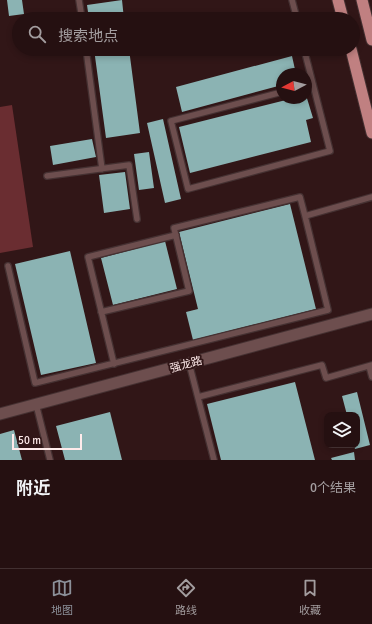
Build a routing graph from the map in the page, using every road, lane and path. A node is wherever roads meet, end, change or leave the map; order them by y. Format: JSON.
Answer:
{"nodes":[{"id":1,"x":79,"y":0,"type":"edge"},
{"id":2,"x":292,"y":0,"type":"edge"},
{"id":3,"x":338,"y":0,"type":"edge"},
{"id":4,"x":362,"y":0,"type":"edge"},
{"id":5,"x":81,"y":12,"type":"edge"},
{"id":6,"x":295,"y":12,"type":"edge"},
{"id":7,"x":341,"y":12,"type":"edge"},
{"id":8,"x":372,"y":40,"type":"edge"},
{"id":9,"x":87,"y":56,"type":"edge"},
{"id":10,"x":306,"y":56,"type":"edge"},
{"id":11,"x":353,"y":56,"type":"edge"},
{"id":12,"x":313,"y":84,"type":"joint"},
{"id":13,"x":276,"y":94,"type":"edge"},
{"id":14,"x":372,"y":133,"type":"edge"},
{"id":15,"x":102,"y":169,"type":"junction"},
{"id":16,"x":47,"y":176,"type":"dead end"},
{"id":17,"x":372,"y":198,"type":"edge"},
{"id":18,"x":304,"y":216,"type":"junction"},
{"id":19,"x":137,"y":219,"type":"dead end"},
{"id":20,"x":176,"y":235,"type":"junction"},
{"id":21,"x":8,"y":266,"type":"dead end"},
{"id":22,"x":101,"y":312,"type":"junction"},
{"id":23,"x":372,"y":314,"type":"edge"},
{"id":24,"x":189,"y":363,"type":"junction"},
{"id":25,"x":114,"y":364,"type":"junction"},
{"id":26,"x":371,"y":366,"type":"edge"},
{"id":27,"x":372,"y":377,"type":"edge"},
{"id":28,"x":198,"y":397,"type":"junction"},
{"id":29,"x":36,"y":404,"type":"junction"},
{"id":30,"x":0,"y":414,"type":"edge"},
{"id":31,"x":50,"y":460,"type":"edge"},
{"id":32,"x":214,"y":460,"type":"edge"}],
"edges":[{"from":1,"to":5,"type":"lane"},
{"from":2,"to":6,"type":"lane"},
{"from":3,"to":7,"type":"main road"},
{"from":4,"to":8,"type":"main road"},
{"from":9,"to":15,"type":"lane"},
{"from":10,"to":12,"type":"lane"},
{"from":11,"to":14,"type":"main road"},
{"from":12,"to":13,"type":"lane"},
{"from":15,"to":16,"type":"lane"},
{"from":15,"to":19,"type":"lane"},
{"from":17,"to":18,"type":"lane"},
{"from":18,"to":20,"type":"lane"},
{"from":18,"to":25,"type":"lane"},
{"from":20,"to":22,"type":"lane"},
{"from":20,"to":22,"type":"lane"},
{"from":21,"to":25,"type":"lane"},
{"from":22,"to":25,"type":"lane"},
{"from":23,"to":24,"type":"street","name":"强龙路"},
{"from":24,"to":28,"type":"lane"},
{"from":24,"to":29,"type":"street","name":"强龙路"},
{"from":26,"to":27,"type":"lane"},
{"from":26,"to":28,"type":"lane"},
{"from":28,"to":32,"type":"lane"},
{"from":29,"to":30,"type":"street","name":"强龙路"},
{"from":29,"to":31,"type":"lane"}]}
